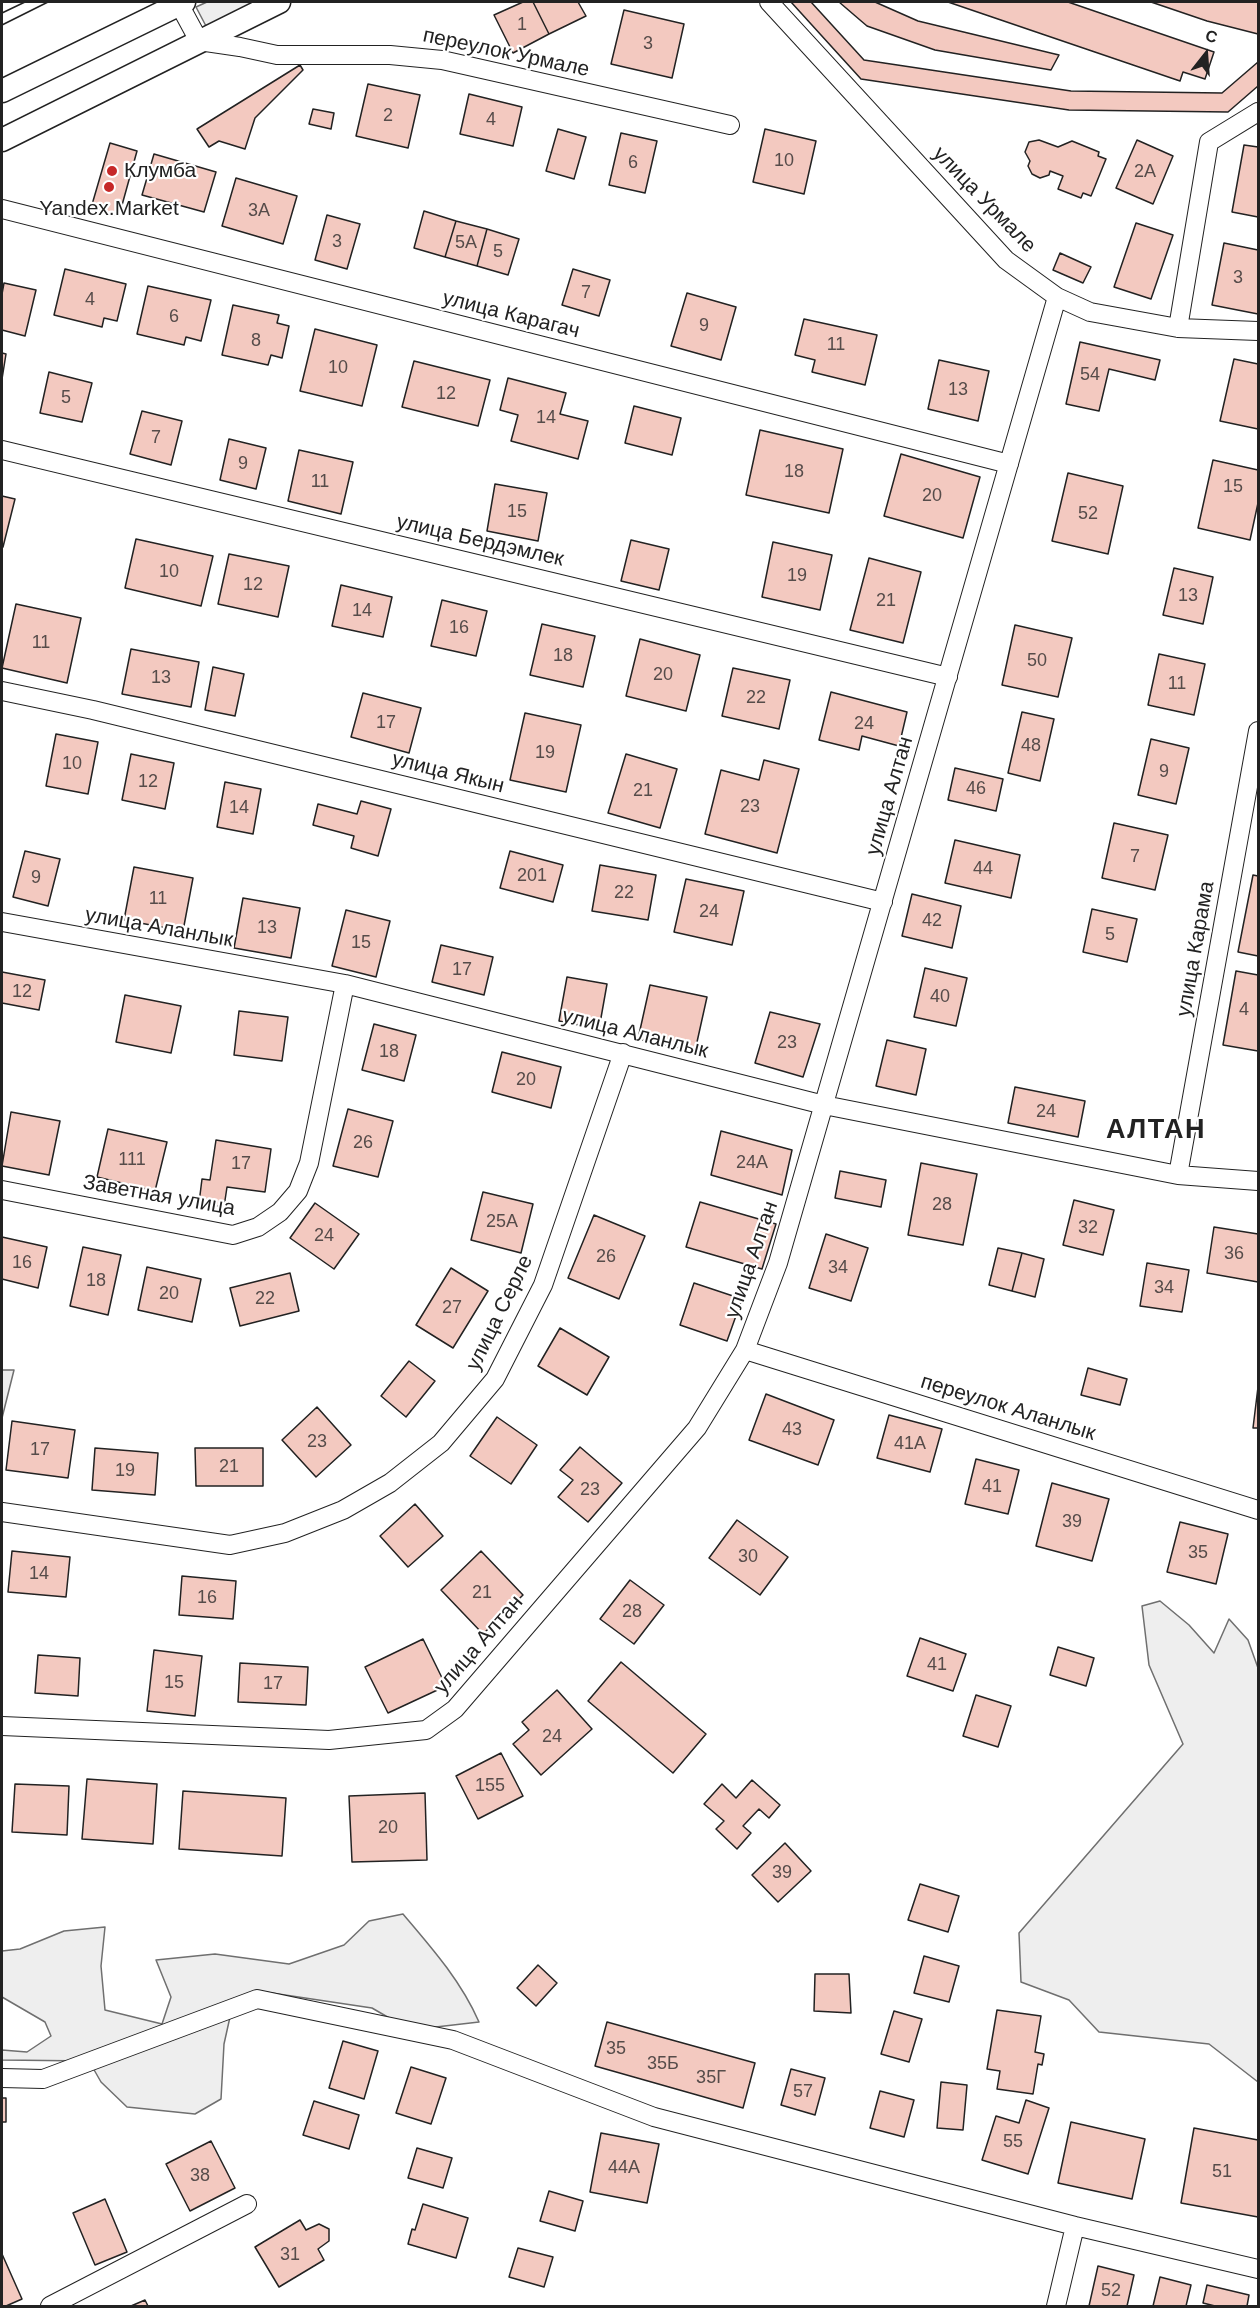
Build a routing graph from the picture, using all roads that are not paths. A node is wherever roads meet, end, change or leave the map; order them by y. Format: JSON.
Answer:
{"nodes":[{"id":1,"x":279,"y":2,"type":"edge"},
{"id":2,"x":769,"y":2,"type":"edge"},
{"id":3,"x":181,"y":3,"type":"edge"},
{"id":4,"x":199,"y":41,"type":"junction"},
{"id":5,"x":2,"y":91,"type":"edge"},
{"id":6,"x":1258,"y":112,"type":"edge"},
{"id":7,"x":730,"y":125,"type":"dead end"},
{"id":8,"x":2,"y":140,"type":"edge"},
{"id":9,"x":2,"y":209,"type":"edge"},
{"id":10,"x":1056,"y":297,"type":"junction"},
{"id":11,"x":1178,"y":328,"type":"junction"},
{"id":12,"x":1258,"y":331,"type":"edge"},
{"id":13,"x":2,"y":450,"type":"edge"},
{"id":14,"x":1009,"y":464,"type":"junction"},
{"id":15,"x":948,"y":676,"type":"junction"},
{"id":16,"x":2,"y":692,"type":"edge"},
{"id":17,"x":1258,"y":731,"type":"edge"},
{"id":18,"x":883,"y":902,"type":"junction"},
{"id":19,"x":2,"y":922,"type":"edge"},
{"id":20,"x":345,"y":984,"type":"junction"},
{"id":21,"x":623,"y":1053,"type":"junction"},
{"id":22,"x":824,"y":1105,"type":"junction"},
{"id":23,"x":1178,"y":1174,"type":"junction"},
{"id":24,"x":1258,"y":1181,"type":"edge"},
{"id":25,"x":2,"y":1190,"type":"edge"},
{"id":26,"x":745,"y":1350,"type":"junction"},
{"id":27,"x":1258,"y":1510,"type":"edge"},
{"id":28,"x":2,"y":1512,"type":"edge"},
{"id":29,"x":2,"y":1726,"type":"edge"},
{"id":30,"x":2,"y":2078,"type":"edge"},
{"id":31,"x":247,"y":2204,"type":"dead end"},
{"id":32,"x":1075,"y":2226,"type":"junction"},
{"id":33,"x":1258,"y":2269,"type":"edge"},
{"id":34,"x":50,"y":2307,"type":"edge"},
{"id":35,"x":1056,"y":2307,"type":"edge"}],
"edges":[{"from":1,"to":4,"type":"street"},
{"from":2,"to":10,"type":"street","name":"улица Урмале"},
{"from":3,"to":4,"type":"street"},
{"from":3,"to":5,"type":"street"},
{"from":4,"to":7,"type":"street","name":"переулок Урмале"},
{"from":4,"to":8,"type":"street"},
{"from":6,"to":11,"type":"street"},
{"from":9,"to":14,"type":"street","name":"улица Карагач"},
{"from":10,"to":11,"type":"street","name":"улица Урмале"},
{"from":10,"to":14,"type":"street","name":"улица Алтан"},
{"from":11,"to":12,"type":"street","name":"улица Урмале"},
{"from":13,"to":15,"type":"street","name":"улица Бердэмлек"},
{"from":14,"to":15,"type":"street","name":"улица Алтан"},
{"from":15,"to":18,"type":"street","name":"улица Алтан"},
{"from":16,"to":18,"type":"street","name":"улица Якын"},
{"from":17,"to":23,"type":"street","name":"улица Карама"},
{"from":18,"to":22,"type":"street","name":"улица Алтан"},
{"from":19,"to":20,"type":"street","name":"улица Аланлык"},
{"from":20,"to":21,"type":"street","name":"улица Аланлык"},
{"from":20,"to":25,"type":"street","name":"Заветная улица"},
{"from":21,"to":22,"type":"street","name":"улица Аланлык"},
{"from":21,"to":28,"type":"street","name":"улица Серле"},
{"from":22,"to":23,"type":"street","name":"улица Аланлык"},
{"from":22,"to":26,"type":"street","name":"улица Алтан"},
{"from":23,"to":24,"type":"street","name":"улица Аланлык"},
{"from":26,"to":27,"type":"street","name":"переулок Аланлык"},
{"from":26,"to":29,"type":"street","name":"улица Алтан"},
{"from":30,"to":32,"type":"street"},
{"from":31,"to":34,"type":"street"},
{"from":32,"to":33,"type":"street"},
{"from":32,"to":35,"type":"street"}]}
